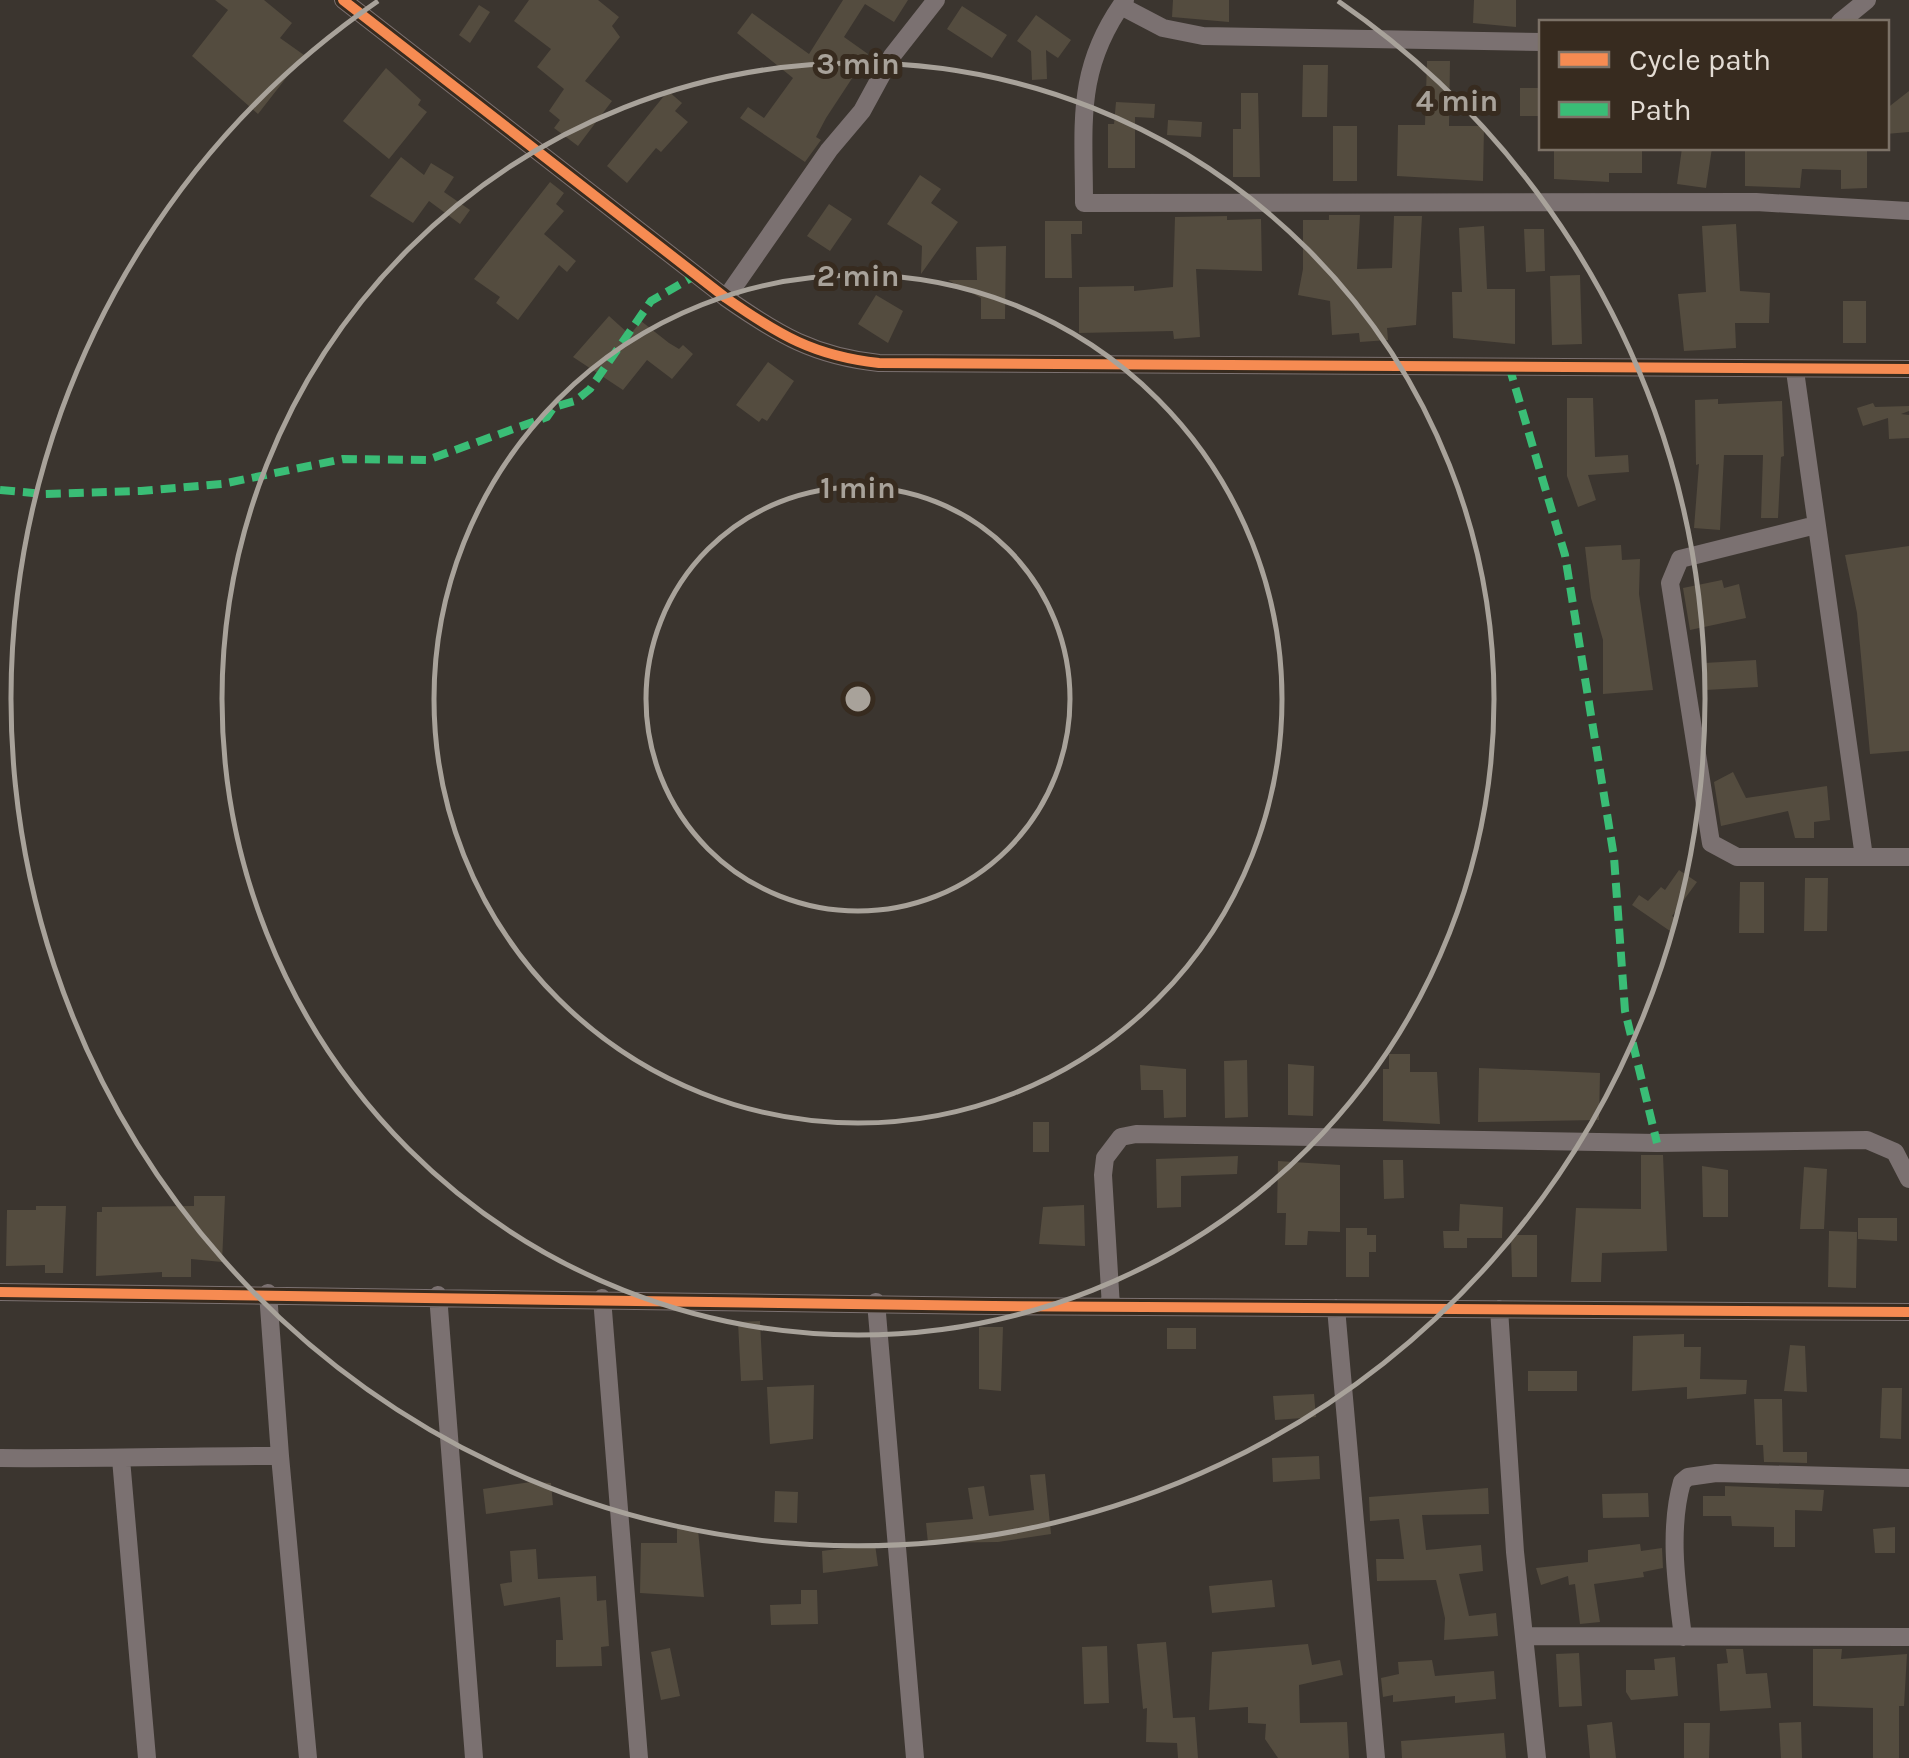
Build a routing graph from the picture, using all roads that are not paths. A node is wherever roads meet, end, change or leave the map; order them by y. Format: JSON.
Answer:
{"nodes":[{"id":1,"x":343,"y":0,"type":"edge"},
{"id":2,"x":936,"y":0,"type":"edge"},
{"id":3,"x":1867,"y":0,"type":"edge"},
{"id":4,"x":1123,"y":3,"type":"edge"},
{"id":5,"x":1842,"y":20,"type":"edge"},
{"id":6,"x":1539,"y":42,"type":"edge"},
{"id":7,"x":1909,"y":211,"type":"edge"},
{"id":8,"x":726,"y":298,"type":"junction"},
{"id":9,"x":1909,"y":369,"type":"edge"},
{"id":10,"x":1795,"y":371,"type":"junction"},
{"id":11,"x":1816,"y":525,"type":"junction"},
{"id":12,"x":1864,"y":857,"type":"junction"},
{"id":13,"x":1909,"y":857,"type":"edge"},
{"id":14,"x":1909,"y":1179,"type":"edge"},
{"id":15,"x":0,"y":1292,"type":"edge"},
{"id":16,"x":268,"y":1293,"type":"junction"},
{"id":17,"x":438,"y":1295,"type":"junction"},
{"id":18,"x":602,"y":1298,"type":"junction"},
{"id":19,"x":876,"y":1302,"type":"junction"},
{"id":20,"x":1111,"y":1307,"type":"junction"},
{"id":21,"x":1336,"y":1308,"type":"junction"},
{"id":22,"x":1499,"y":1309,"type":"junction"},
{"id":23,"x":1909,"y":1312,"type":"edge"},
{"id":24,"x":280,"y":1456,"type":"junction"},
{"id":25,"x":0,"y":1458,"type":"edge"},
{"id":26,"x":121,"y":1459,"type":"junction"},
{"id":27,"x":1909,"y":1478,"type":"edge"},
{"id":28,"x":1526,"y":1636,"type":"junction"},
{"id":29,"x":1909,"y":1637,"type":"edge"},
{"id":30,"x":1684,"y":1638,"type":"junction"},
{"id":31,"x":147,"y":1758,"type":"edge"},
{"id":32,"x":308,"y":1758,"type":"edge"},
{"id":33,"x":474,"y":1758,"type":"edge"},
{"id":34,"x":639,"y":1758,"type":"edge"},
{"id":35,"x":914,"y":1758,"type":"edge"},
{"id":36,"x":1376,"y":1758,"type":"edge"},
{"id":37,"x":1536,"y":1758,"type":"edge"}],
"edges":[{"from":1,"to":8,"type":"street"},
{"from":2,"to":8,"type":"street"},
{"from":3,"to":5,"type":"street"},
{"from":4,"to":6,"type":"street"},
{"from":4,"to":7,"type":"street"},
{"from":8,"to":10,"type":"street"},
{"from":9,"to":10,"type":"street"},
{"from":10,"to":11,"type":"street"},
{"from":11,"to":12,"type":"street"},
{"from":11,"to":12,"type":"street"},
{"from":12,"to":13,"type":"street"},
{"from":14,"to":20,"type":"street"},
{"from":15,"to":16,"type":"street"},
{"from":16,"to":17,"type":"street"},
{"from":16,"to":24,"type":"street"},
{"from":17,"to":18,"type":"street"},
{"from":17,"to":33,"type":"street"},
{"from":18,"to":19,"type":"street"},
{"from":18,"to":34,"type":"street"},
{"from":19,"to":20,"type":"street"},
{"from":19,"to":35,"type":"street"},
{"from":20,"to":21,"type":"street"},
{"from":21,"to":22,"type":"street"},
{"from":21,"to":36,"type":"street"},
{"from":22,"to":23,"type":"street"},
{"from":22,"to":28,"type":"street"},
{"from":24,"to":26,"type":"street"},
{"from":24,"to":32,"type":"street"},
{"from":25,"to":26,"type":"street"},
{"from":26,"to":31,"type":"street"},
{"from":27,"to":30,"type":"street"},
{"from":28,"to":30,"type":"street"},
{"from":28,"to":37,"type":"street"},
{"from":29,"to":30,"type":"street"}]}
